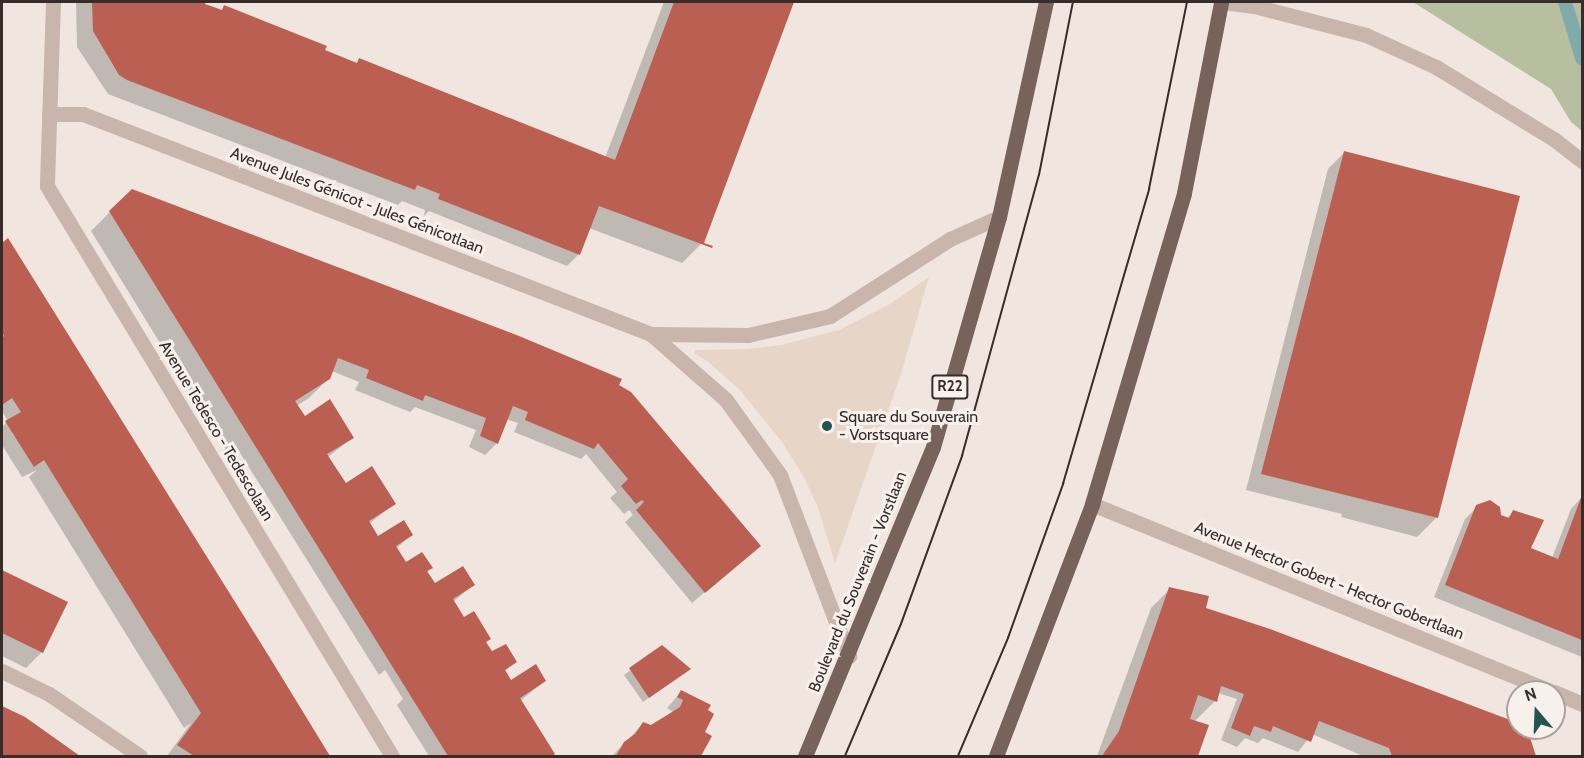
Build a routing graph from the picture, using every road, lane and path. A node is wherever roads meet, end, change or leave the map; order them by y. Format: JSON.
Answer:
{"nodes":[{"id":1,"x":53,"y":2,"type":"edge"},
{"id":2,"x":1046,"y":2,"type":"edge"},
{"id":3,"x":1221,"y":2,"type":"edge"},
{"id":4,"x":49,"y":114,"type":"junction"},
{"id":5,"x":1582,"y":161,"type":"edge"},
{"id":6,"x":999,"y":217,"type":"junction"},
{"id":7,"x":651,"y":334,"type":"junction"},
{"id":8,"x":1092,"y":504,"type":"junction"},
{"id":9,"x":849,"y":656,"type":"junction"},
{"id":10,"x":2,"y":671,"type":"edge"},
{"id":11,"x":1525,"y":680,"type":"edge"},
{"id":12,"x":1566,"y":697,"type":"edge"},
{"id":13,"x":1582,"y":704,"type":"edge"},
{"id":14,"x":140,"y":756,"type":"edge"},
{"id":15,"x":392,"y":756,"type":"edge"},
{"id":16,"x":805,"y":756,"type":"edge"},
{"id":17,"x":996,"y":756,"type":"edge"}],
"edges":[{"from":1,"to":4,"type":"street","name":"Avenue Tedesco - Tedescolaan"},
{"from":2,"to":6,"type":"main road","name":"Boulevard du Souverain - Vorstlaan","number":"R22"},
{"from":3,"to":5,"type":"street"},
{"from":3,"to":8,"type":"main road"},
{"from":4,"to":7,"type":"street","name":"Avenue Jules Génicot - Jules Génicotlaan"},
{"from":4,"to":15,"type":"street","name":"Avenue Tedesco - Tedescolaan"},
{"from":6,"to":7,"type":"street","name":"Avenue Jules Génicot - Jules Génicotlaan"},
{"from":6,"to":9,"type":"main road","name":"Boulevard du Souverain - Vorstlaan","number":"R22"},
{"from":7,"to":9,"type":"street","name":"Avenue Jules Génicot - Jules Génicotlaan"},
{"from":8,"to":11,"type":"street","name":"Avenue Hector Gobert - Hector Gobertlaan"},
{"from":8,"to":17,"type":"main road"},
{"from":9,"to":16,"type":"main road","name":"Boulevard du Souverain - Vorstlaan","number":"R22"},
{"from":10,"to":14,"type":"street"},
{"from":12,"to":13,"type":"street","name":"Avenue Hector Gobert - Hector Gobertlaan"}]}
